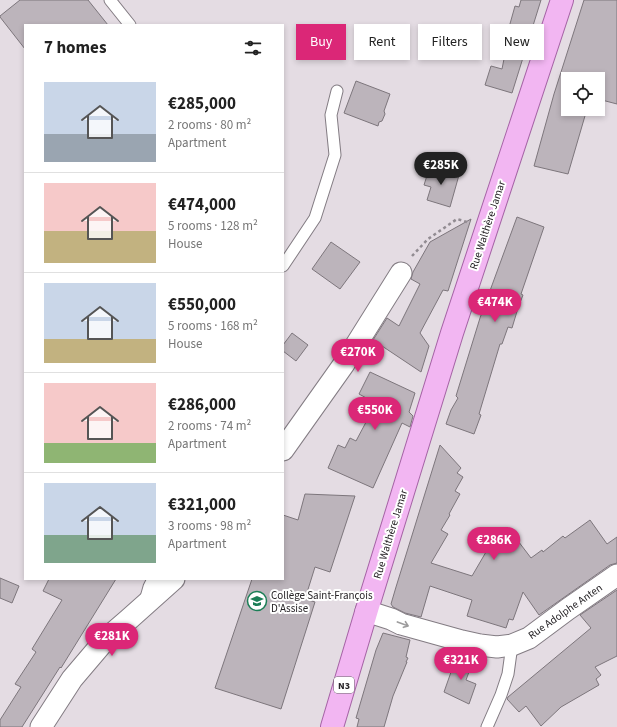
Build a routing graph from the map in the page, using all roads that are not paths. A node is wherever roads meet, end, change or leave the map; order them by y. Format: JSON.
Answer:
{"nodes":[{"id":1,"x":110,"y":0,"type":"edge"},
{"id":2,"x":562,"y":0,"type":"edge"},
{"id":3,"x":129,"y":24,"type":"edge"},
{"id":4,"x":337,"y":91,"type":"dead end"},
{"id":5,"x":284,"y":264,"type":"edge"},
{"id":6,"x":401,"y":274,"type":"road end"},
{"id":7,"x":284,"y":449,"type":"edge"},
{"id":8,"x":617,"y":575,"type":"edge"},
{"id":9,"x":152,"y":580,"type":"edge"},
{"id":10,"x":173,"y":580,"type":"edge"},
{"id":11,"x":144,"y":605,"type":"junction"},
{"id":12,"x":366,"y":611,"type":"junction"},
{"id":13,"x":512,"y":645,"type":"junction"},
{"id":14,"x":41,"y":727,"type":"edge"},
{"id":15,"x":332,"y":727,"type":"edge"},
{"id":16,"x":487,"y":727,"type":"edge"}],
"edges":[{"from":1,"to":3,"type":"lane"},
{"from":2,"to":12,"type":"main road","name":"Rue Walthère Jamar","number":"N3"},
{"from":4,"to":5,"type":"lane"},
{"from":6,"to":7,"type":"street"},
{"from":8,"to":13,"type":"street","name":"Rue Adolphe Anten"},
{"from":9,"to":11,"type":"lane"},
{"from":10,"to":11,"type":"street"},
{"from":11,"to":14,"type":"street"},
{"from":12,"to":13,"type":"street","name":"Rue Adolphe Anten","one_way":true},
{"from":12,"to":15,"type":"main road","name":"Rue Walthère Jamar","number":"N3"},
{"from":13,"to":16,"type":"lane"}]}
